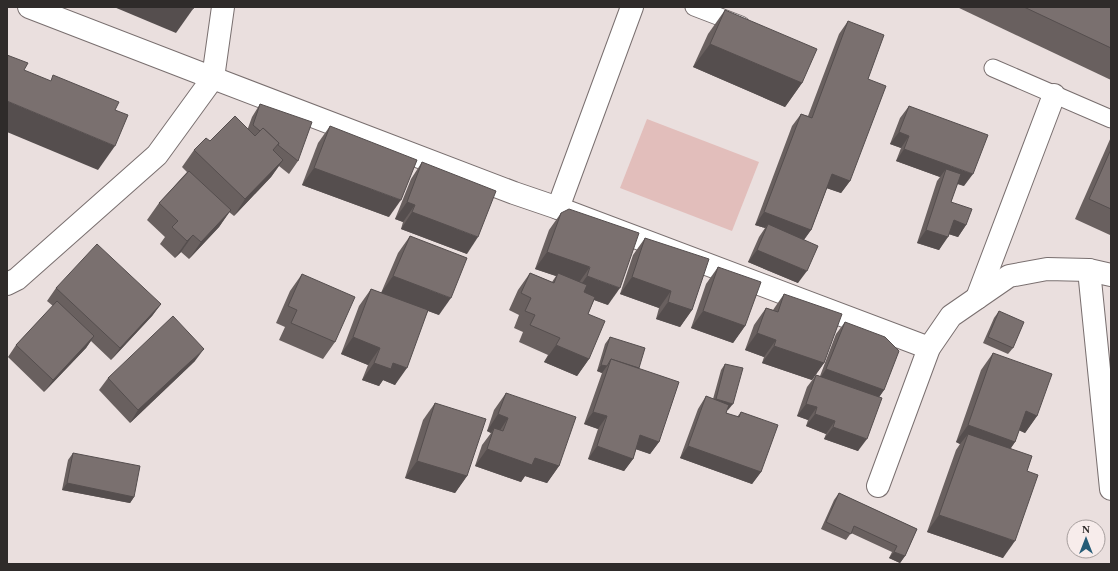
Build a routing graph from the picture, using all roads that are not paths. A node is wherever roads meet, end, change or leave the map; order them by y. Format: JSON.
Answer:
{"nodes":[{"id":1,"x":29,"y":7,"type":"edge"},
{"id":2,"x":223,"y":7,"type":"edge"},
{"id":3,"x":632,"y":7,"type":"edge"},
{"id":4,"x":694,"y":7,"type":"edge"},
{"id":5,"x":756,"y":31,"type":"edge"},
{"id":6,"x":993,"y":68,"type":"dead end"},
{"id":7,"x":213,"y":78,"type":"junction"},
{"id":8,"x":1054,"y":95,"type":"junction"},
{"id":9,"x":1111,"y":119,"type":"edge"},
{"id":10,"x":558,"y":208,"type":"junction"},
{"id":11,"x":1089,"y":270,"type":"junction"},
{"id":12,"x":1111,"y":275,"type":"edge"},
{"id":13,"x":7,"y":284,"type":"edge"},
{"id":14,"x":977,"y":298,"type":"junction"},
{"id":15,"x":929,"y":348,"type":"junction"},
{"id":16,"x":878,"y":486,"type":"dead end"},
{"id":17,"x":1111,"y":489,"type":"edge"}],
"edges":[{"from":1,"to":7,"type":"street"},
{"from":2,"to":7,"type":"street"},
{"from":3,"to":10,"type":"street"},
{"from":4,"to":5,"type":"lane"},
{"from":6,"to":8,"type":"lane"},
{"from":7,"to":10,"type":"street"},
{"from":7,"to":13,"type":"street"},
{"from":8,"to":9,"type":"lane"},
{"from":8,"to":14,"type":"street"},
{"from":10,"to":15,"type":"street"},
{"from":11,"to":12,"type":"street"},
{"from":11,"to":14,"type":"street"},
{"from":11,"to":17,"type":"street"},
{"from":14,"to":15,"type":"street"},
{"from":15,"to":16,"type":"street"}]}
